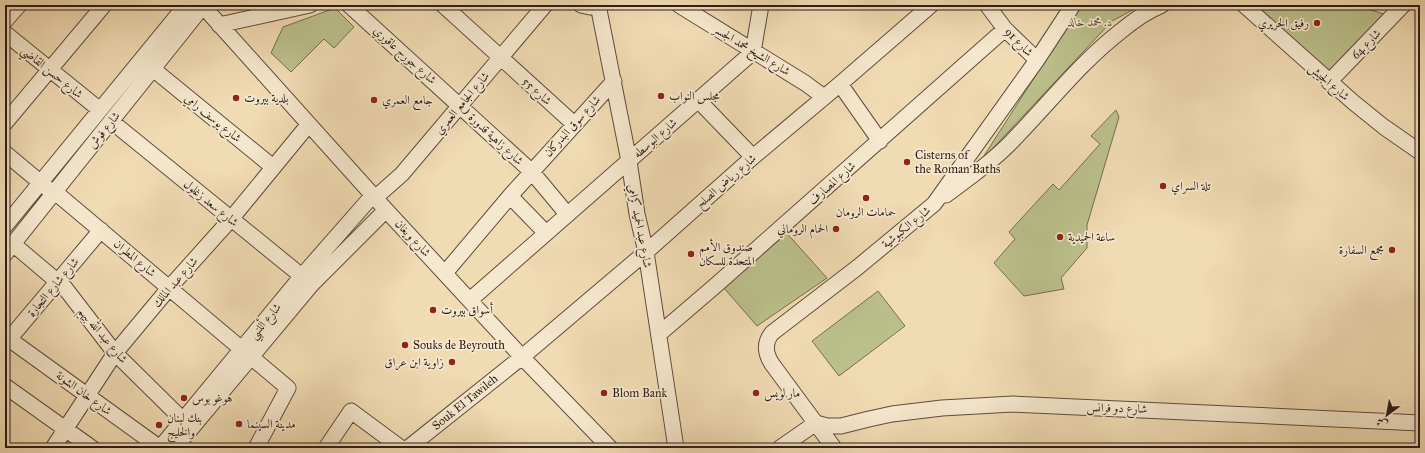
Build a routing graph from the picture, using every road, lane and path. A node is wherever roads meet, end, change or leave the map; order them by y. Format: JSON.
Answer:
{"nodes":[{"id":1,"x":19,"y":5,"type":"edge"},
{"id":2,"x":104,"y":5,"type":"edge"},
{"id":3,"x":186,"y":5,"type":"edge"},
{"id":4,"x":310,"y":5,"type":"edge"},
{"id":5,"x":349,"y":5,"type":"edge"},
{"id":6,"x":443,"y":5,"type":"edge"},
{"id":7,"x":545,"y":5,"type":"edge"},
{"id":8,"x":581,"y":5,"type":"edge"},
{"id":9,"x":599,"y":5,"type":"edge"},
{"id":10,"x":678,"y":5,"type":"edge"},
{"id":11,"x":761,"y":5,"type":"edge"},
{"id":12,"x":987,"y":5,"type":"edge"},
{"id":13,"x":1073,"y":5,"type":"edge"},
{"id":14,"x":1162,"y":5,"type":"edge"},
{"id":15,"x":1244,"y":5,"type":"edge"},
{"id":16,"x":1403,"y":5,"type":"edge"},
{"id":17,"x":203,"y":6,"type":"edge"},
{"id":18,"x":924,"y":7,"type":"edge"},
{"id":19,"x":5,"y":21,"type":"edge"},
{"id":20,"x":219,"y":25,"type":"junction"},
{"id":21,"x":1005,"y":29,"type":"junction"},
{"id":22,"x":5,"y":33,"type":"edge"},
{"id":23,"x":754,"y":52,"type":"junction"},
{"id":24,"x":500,"y":57,"type":"junction"},
{"id":25,"x":1036,"y":60,"type":"junction"},
{"id":26,"x":49,"y":69,"type":"junction"},
{"id":27,"x":153,"y":69,"type":"junction"},
{"id":28,"x":614,"y":81,"type":"junction"},
{"id":29,"x":1329,"y":82,"type":"junction"},
{"id":30,"x":840,"y":84,"type":"junction"},
{"id":31,"x":824,"y":97,"type":"junction"},
{"id":32,"x":698,"y":100,"type":"junction"},
{"id":33,"x":460,"y":106,"type":"junction"},
{"id":34,"x":100,"y":110,"type":"junction"},
{"id":35,"x":111,"y":121,"type":"junction"},
{"id":36,"x":5,"y":123,"type":"edge"},
{"id":37,"x":309,"y":124,"type":"junction"},
{"id":38,"x":574,"y":124,"type":"junction"},
{"id":39,"x":880,"y":141,"type":"junction"},
{"id":40,"x":1420,"y":152,"type":"edge"},
{"id":41,"x":5,"y":153,"type":"edge"},
{"id":42,"x":753,"y":157,"type":"junction"},
{"id":43,"x":629,"y":161,"type":"junction"},
{"id":44,"x":273,"y":168,"type":"junction"},
{"id":45,"x":532,"y":172,"type":"junction"},
{"id":46,"x":40,"y":182,"type":"junction"},
{"id":47,"x":54,"y":192,"type":"junction"},
{"id":48,"x":510,"y":196,"type":"junction"},
{"id":49,"x":374,"y":197,"type":"junction"},
{"id":50,"x":934,"y":204,"type":"junction"},
{"id":51,"x":386,"y":210,"type":"junction"},
{"id":52,"x":568,"y":214,"type":"junction"},
{"id":53,"x":231,"y":219,"type":"junction"},
{"id":54,"x":5,"y":226,"type":"edge"},
{"id":55,"x":101,"y":230,"type":"junction"},
{"id":56,"x":546,"y":233,"type":"junction"},
{"id":57,"x":9,"y":249,"type":"edge"},
{"id":58,"x":646,"y":252,"type":"junction"},
{"id":59,"x":445,"y":273,"type":"junction"},
{"id":60,"x":307,"y":280,"type":"junction"},
{"id":61,"x":58,"y":282,"type":"junction"},
{"id":62,"x":170,"y":287,"type":"junction"},
{"id":63,"x":470,"y":300,"type":"junction"},
{"id":64,"x":659,"y":334,"type":"junction"},
{"id":65,"x":7,"y":342,"type":"edge"},
{"id":66,"x":116,"y":353,"type":"junction"},
{"id":67,"x":246,"y":353,"type":"junction"},
{"id":68,"x":522,"y":357,"type":"junction"},
{"id":69,"x":5,"y":386,"type":"edge"},
{"id":70,"x":88,"y":396,"type":"junction"},
{"id":71,"x":816,"y":423,"type":"junction"},
{"id":72,"x":1420,"y":423,"type":"edge"},
{"id":73,"x":187,"y":424,"type":"junction"},
{"id":74,"x":66,"y":429,"type":"junction"},
{"id":75,"x":53,"y":448,"type":"edge"},
{"id":76,"x":92,"y":448,"type":"edge"},
{"id":77,"x":160,"y":448,"type":"edge"},
{"id":78,"x":175,"y":448,"type":"edge"},
{"id":79,"x":256,"y":448,"type":"edge"},
{"id":80,"x":326,"y":448,"type":"edge"},
{"id":81,"x":401,"y":448,"type":"edge"},
{"id":82,"x":408,"y":448,"type":"edge"},
{"id":83,"x":610,"y":448,"type":"edge"},
{"id":84,"x":676,"y":448,"type":"edge"},
{"id":85,"x":780,"y":448,"type":"edge"},
{"id":86,"x":834,"y":448,"type":"edge"}],
"edges":[{"from":1,"to":19,"type":"street"},
{"from":2,"to":26,"type":"street"},
{"from":3,"to":34,"type":"street","name":"شارع فوش"},
{"from":4,"to":20,"type":"street"},
{"from":5,"to":33,"type":"street","name":"شارع جورج عاقوري"},
{"from":6,"to":24,"type":"street","name":"شارع 55"},
{"from":7,"to":24,"type":"street","name":"شارع الجامع العمري"},
{"from":8,"to":9,"type":"street"},
{"from":9,"to":28,"type":"street","name":"شارع عبد الحميد كرامي"},
{"from":10,"to":23,"type":"street","name":"شارع الشيخ محمد الجسر"},
{"from":11,"to":23,"type":"street"},
{"from":12,"to":21,"type":"street","name":"شارع 91"},
{"from":13,"to":25,"type":"street","name":"شارع الكبوشية"},
{"from":14,"to":50,"type":"street"},
{"from":15,"to":29,"type":"street","name":"شارع الجيش"},
{"from":16,"to":29,"type":"street","name":"شارع 64"},
{"from":17,"to":20,"type":"street","name":"شارع ويغان"},
{"from":17,"to":27,"type":"street","name":"شارع فوش"},
{"from":18,"to":30,"type":"street","name":"شارع رياض الصلح"},
{"from":20,"to":37,"type":"street","name":"شارع ويغان"},
{"from":21,"to":25,"type":"street","name":"شارع 91"},
{"from":21,"to":39,"type":"street","name":"شارع المصارف"},
{"from":22,"to":26,"type":"street","name":"شارع حسن القاضي"},
{"from":23,"to":31,"type":"street","name":"شارع الشيخ محمد الجسر"},
{"from":23,"to":32,"type":"street","name":"شارع البوسطه"},
{"from":24,"to":33,"type":"street","name":"شارع الجامع العمري"},
{"from":24,"to":38,"type":"street","name":"شارع 55"},
{"from":25,"to":50,"type":"street","name":"شارع الكبوشية"},
{"from":26,"to":34,"type":"street","name":"شارع حسن القاضي"},
{"from":26,"to":36,"type":"street"},
{"from":27,"to":35,"type":"street","name":"شارع فوش"},
{"from":27,"to":44,"type":"street","name":"شارع يوسف رامي"},
{"from":28,"to":38,"type":"street","name":"شارع سوق البدركان"},
{"from":28,"to":43,"type":"street","name":"شارع عبد الحميد كرامي"},
{"from":29,"to":40,"type":"street","name":"شارع الجيش"},
{"from":30,"to":31,"type":"street","name":"شارع رياض الصلح"},
{"from":30,"to":39,"type":"street"},
{"from":31,"to":42,"type":"street","name":"شارع رياض الصلح"},
{"from":32,"to":42,"type":"street"},
{"from":32,"to":43,"type":"street","name":"شارع البوسطه"},
{"from":33,"to":45,"type":"street","name":"شارع زاهية قدورة"},
{"from":33,"to":49,"type":"street","name":"شارع الجامع العمري"},
{"from":34,"to":46,"type":"street","name":"شارع فوش"},
{"from":35,"to":47,"type":"street","name":"شارع فوش"},
{"from":35,"to":53,"type":"street","name":"شارع سعد زغلول"},
{"from":37,"to":44,"type":"street","name":"شارع عبد المالك"},
{"from":37,"to":49,"type":"street","name":"شارع ويغان"},
{"from":38,"to":45,"type":"street","name":"شارع سوق البدركان"},
{"from":39,"to":64,"type":"street","name":"شارع المصارف"},
{"from":41,"to":46,"type":"street","name":"شارع المطران"},
{"from":42,"to":58,"type":"street","name":"شارع رياض الصلح"},
{"from":43,"to":52,"type":"street","name":"شارع البوسطه"},
{"from":43,"to":58,"type":"street","name":"شارع عبد الحميد كرامي"},
{"from":44,"to":53,"type":"street","name":"شارع عبد المالك"},
{"from":45,"to":48,"type":"street","name":"شارع سوق البدركان"},
{"from":45,"to":52,"type":"street","name":"شارع زاهية قدورة"},
{"from":46,"to":47,"type":"street","name":"شارع المطران"},
{"from":46,"to":54,"type":"street","name":"شارع فوش"},
{"from":47,"to":55,"type":"street","name":"شارع المطران"},
{"from":47,"to":57,"type":"street","name":"شارع فوش"},
{"from":48,"to":56,"type":"street"},
{"from":48,"to":59,"type":"street"},
{"from":49,"to":51,"type":"street","name":"شارع ويغان"},
{"from":49,"to":60,"type":"street","name":"شارع أللنبي"},
{"from":50,"to":71,"type":"street","name":"شارع الكبوشية"},
{"from":51,"to":59,"type":"street","name":"شارع ويغان"},
{"from":51,"to":60,"type":"street","name":"شارع أللنبي"},
{"from":52,"to":56,"type":"street","name":"شارع البوسطه"},
{"from":53,"to":60,"type":"street","name":"شارع سعد زغلول"},
{"from":53,"to":62,"type":"street","name":"شارع عبد المالك"},
{"from":55,"to":61,"type":"street","name":"شارع شارع التجارة"},
{"from":55,"to":62,"type":"street","name":"شارع المطران"},
{"from":56,"to":63,"type":"street","name":"شارع البوسطه"},
{"from":57,"to":61,"type":"street","name":"شارع عبد الله بيهم"},
{"from":58,"to":64,"type":"street","name":"شارع عبد الحميد كرامي"},
{"from":58,"to":68,"type":"street","name":"شارع رياض الصلح"},
{"from":59,"to":63,"type":"street","name":"شارع ويغان"},
{"from":60,"to":67,"type":"street","name":"شارع أللنبي"},
{"from":61,"to":65,"type":"street","name":"شارع شارع التجارة"},
{"from":61,"to":66,"type":"street","name":"شارع عبد الله بيهم"},
{"from":62,"to":66,"type":"street","name":"شارع عبد المالك"},
{"from":62,"to":67,"type":"street","name":"شارع المطران"},
{"from":63,"to":68,"type":"street","name":"شارع ويغان"},
{"from":64,"to":84,"type":"street","name":"شارع عبد الحميد كرامي"},
{"from":65,"to":70,"type":"street","name":"شارع خان الشونة"},
{"from":66,"to":70,"type":"street","name":"شارع عبد المالك"},
{"from":66,"to":73,"type":"street","name":"شارع عبد الله بيهم"},
{"from":67,"to":73,"type":"street","name":"شارع أللنبي"},
{"from":67,"to":79,"type":"street","name":"شارع المطران"},
{"from":68,"to":82,"type":"street","name":"Souk El Tawileh"},
{"from":68,"to":83,"type":"street","name":"شارع ويغان"},
{"from":69,"to":74,"type":"street"},
{"from":70,"to":74,"type":"street","name":"شارع عبد المالك"},
{"from":70,"to":77,"type":"street","name":"شارع خان الشونة"},
{"from":71,"to":72,"type":"street","name":"شارع دو فرانس"},
{"from":71,"to":85,"type":"street"},
{"from":71,"to":86,"type":"street"},
{"from":73,"to":77,"type":"street","name":"شارع أللنبي"},
{"from":73,"to":78,"type":"street","name":"شارع أللنبي"},
{"from":74,"to":75,"type":"street","name":"شارع عبد المالك"},
{"from":74,"to":76,"type":"street"},
{"from":80,"to":81,"type":"street"}]}
